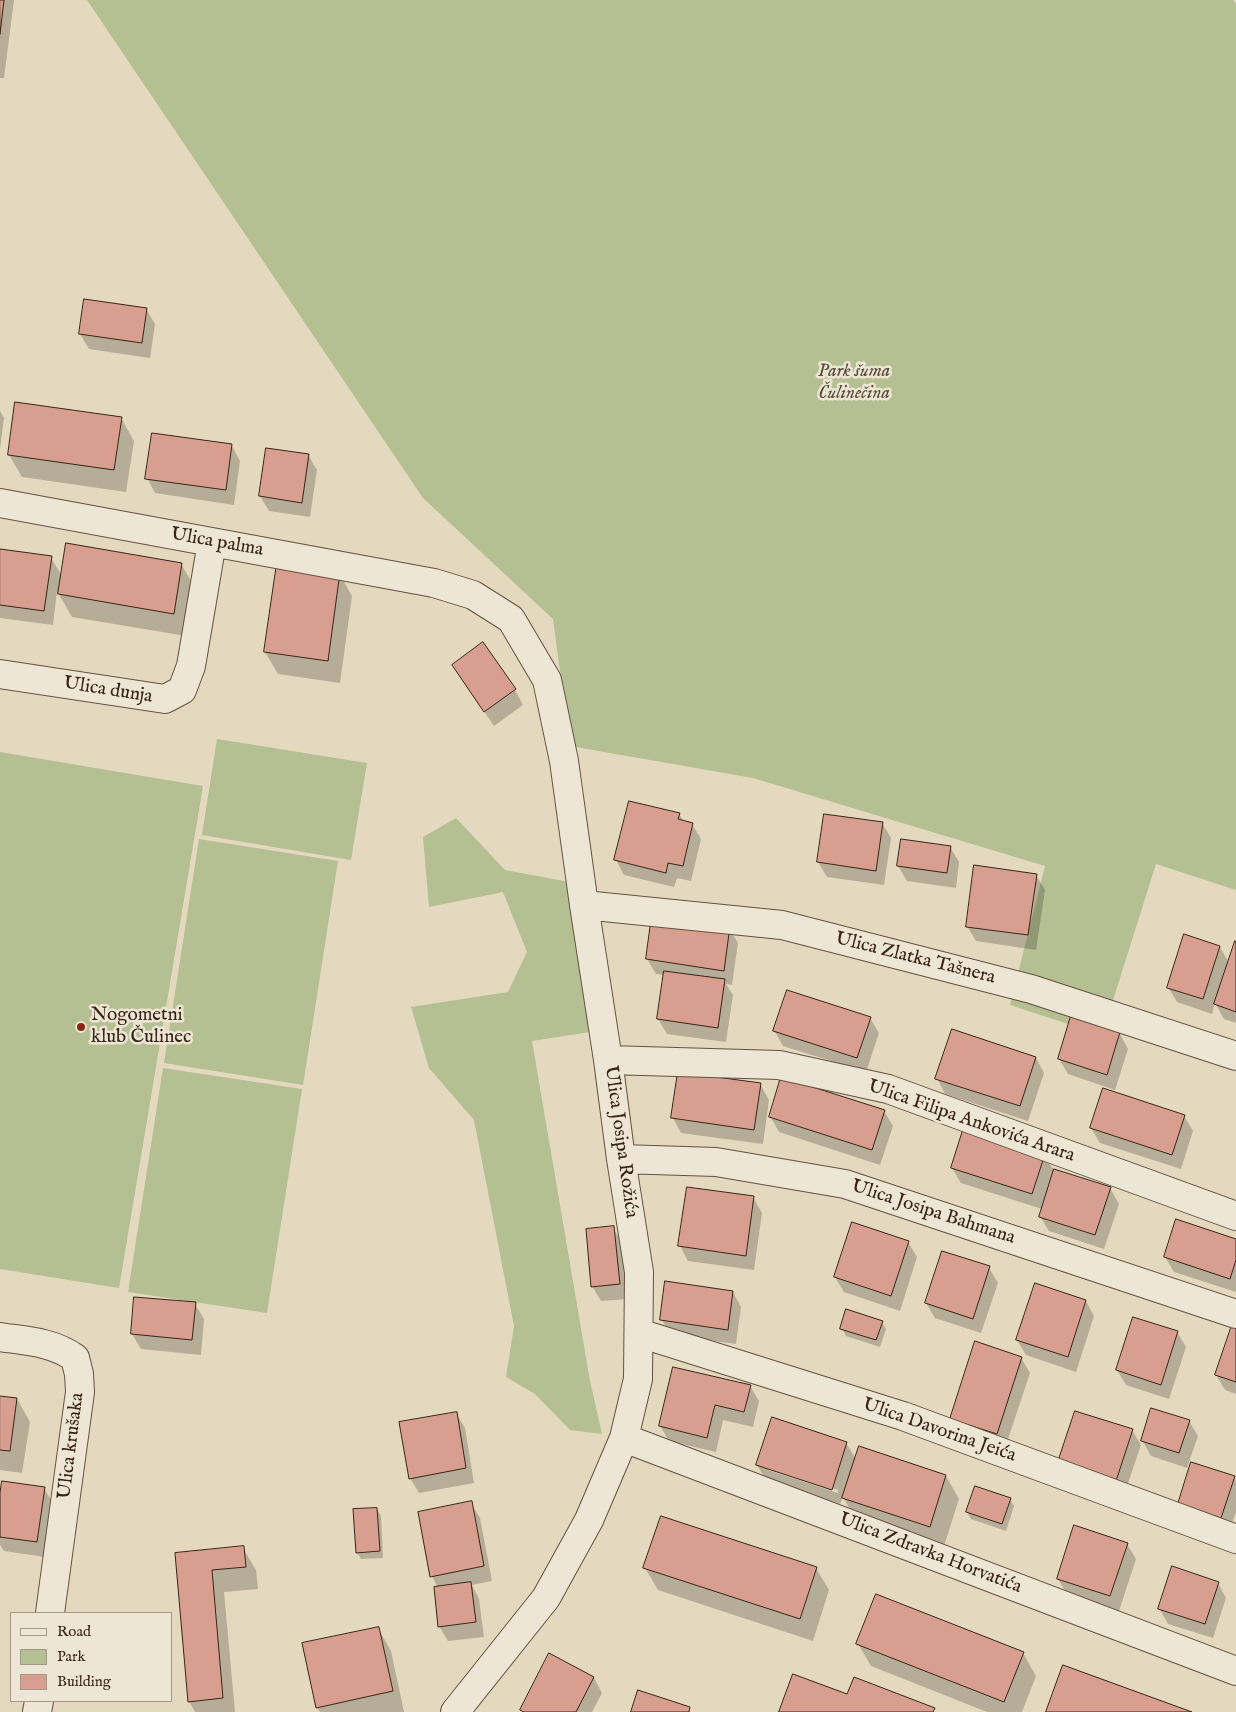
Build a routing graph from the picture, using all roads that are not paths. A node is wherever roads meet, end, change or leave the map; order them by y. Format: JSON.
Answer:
{"nodes":[{"id":1,"x":0,"y":502,"type":"edge"},
{"id":2,"x":212,"y":542,"type":"junction"},
{"id":3,"x":434,"y":583,"type":"joint"},
{"id":4,"x":0,"y":674,"type":"edge"},
{"id":5,"x":584,"y":905,"type":"junction"},
{"id":6,"x":1236,"y":1056,"type":"edge"},
{"id":7,"x":608,"y":1060,"type":"junction"},
{"id":8,"x":621,"y":1159,"type":"junction"},
{"id":9,"x":1236,"y":1216,"type":"edge"},
{"id":10,"x":1236,"y":1314,"type":"edge"},
{"id":11,"x":639,"y":1333,"type":"junction"},
{"id":12,"x":0,"y":1337,"type":"edge"},
{"id":13,"x":624,"y":1438,"type":"junction"},
{"id":14,"x":1236,"y":1539,"type":"edge"},
{"id":15,"x":50,"y":1612,"type":"edge"},
{"id":16,"x":1236,"y":1671,"type":"edge"},
{"id":17,"x":455,"y":1712,"type":"edge"}],
"edges":[{"from":1,"to":2,"type":"street","name":"Ulica palma"},
{"from":2,"to":3,"type":"street","name":"Ulica palma"},
{"from":2,"to":4,"type":"street","name":"Ulica dunja"},
{"from":3,"to":5,"type":"street","name":"Ulica Josipa Rožića"},
{"from":5,"to":6,"type":"street","name":"Ulica Zlatka Tašnera"},
{"from":5,"to":7,"type":"street","name":"Ulica Josipa Rožića"},
{"from":7,"to":8,"type":"street","name":"Ulica Josipa Rožića"},
{"from":7,"to":9,"type":"street","name":"Ulica Filipa Ankovića Arara"},
{"from":8,"to":10,"type":"street","name":"Ulica Josipa Bahmana"},
{"from":8,"to":11,"type":"street","name":"Ulica Josipa Rožića"},
{"from":11,"to":13,"type":"street","name":"Ulica Josipa Rožića"},
{"from":11,"to":14,"type":"street","name":"Ulica Davorina Jeića"},
{"from":12,"to":15,"type":"street","name":"Ulica krušaka"},
{"from":13,"to":16,"type":"street","name":"Ulica Zdravka Horvatića"},
{"from":13,"to":17,"type":"street","name":"Ulica Josipa Rožića"}]}
